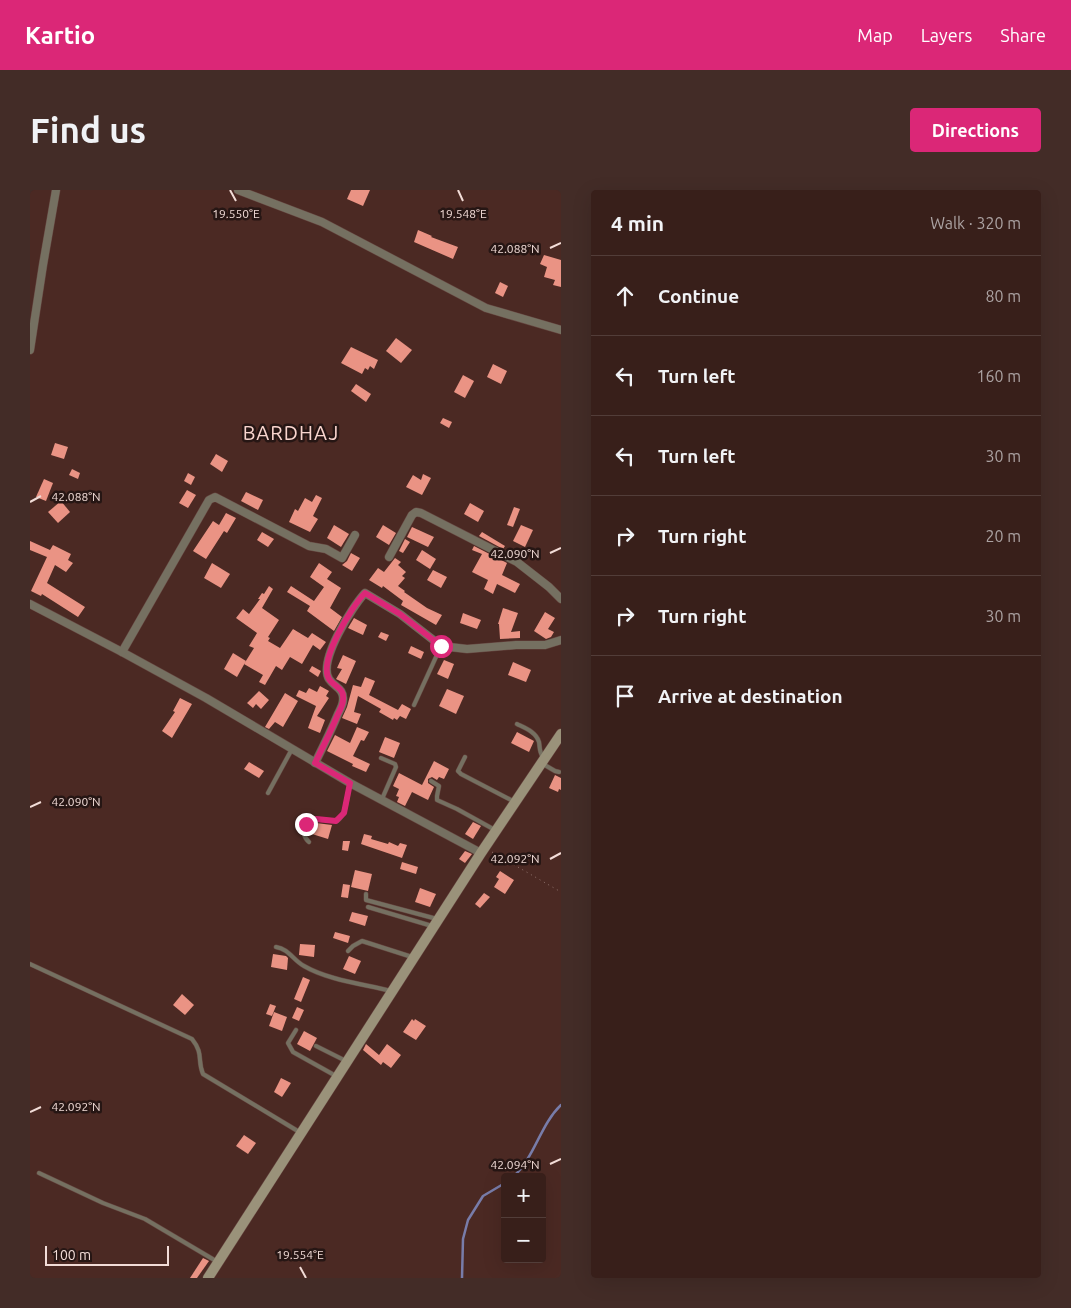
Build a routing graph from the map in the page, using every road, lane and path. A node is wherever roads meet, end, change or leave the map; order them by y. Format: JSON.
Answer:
{"nodes":[{"id":1,"x":56,"y":190,"type":"edge"},
{"id":2,"x":238,"y":190,"type":"edge"},
{"id":3,"x":561,"y":330,"type":"edge"},
{"id":4,"x":30,"y":350,"type":"edge"},
{"id":5,"x":355,"y":535,"type":"dead end"},
{"id":6,"x":389,"y":557,"type":"dead end"},
{"id":7,"x":561,"y":600,"type":"edge"},
{"id":8,"x":30,"y":604,"type":"edge"},
{"id":9,"x":561,"y":640,"type":"edge"},
{"id":10,"x":441,"y":646,"type":"junction"},
{"id":11,"x":122,"y":652,"type":"junction"},
{"id":12,"x":414,"y":705,"type":"dead end"},
{"id":13,"x":517,"y":724,"type":"dead end"},
{"id":14,"x":561,"y":734,"type":"edge"},
{"id":15,"x":292,"y":749,"type":"junction"},
{"id":16,"x":465,"y":757,"type":"dead end"},
{"id":17,"x":381,"y":758,"type":"dead end"},
{"id":18,"x":542,"y":761,"type":"junction"},
{"id":19,"x":315,"y":763,"type":"junction"},
{"id":20,"x":560,"y":772,"type":"dead end"},
{"id":21,"x":431,"y":781,"type":"dead end"},
{"id":22,"x":350,"y":783,"type":"junction"},
{"id":23,"x":268,"y":792,"type":"dead end"},
{"id":24,"x":382,"y":799,"type":"junction"},
{"id":25,"x":515,"y":802,"type":"junction"},
{"id":26,"x":496,"y":832,"type":"junction"},
{"id":27,"x":309,"y":842,"type":"dead end"},
{"id":28,"x":483,"y":850,"type":"junction"},
{"id":29,"x":561,"y":892,"type":"edge"},
{"id":30,"x":366,"y":894,"type":"dead end"},
{"id":31,"x":368,"y":907,"type":"dead end"},
{"id":32,"x":437,"y":923,"type":"junction"},
{"id":33,"x":276,"y":948,"type":"dead end"},
{"id":34,"x":348,"y":951,"type":"dead end"},
{"id":35,"x":414,"y":958,"type":"junction"},
{"id":36,"x":30,"y":964,"type":"edge"},
{"id":37,"x":393,"y":992,"type":"junction"},
{"id":38,"x":296,"y":1030,"type":"dead end"},
{"id":39,"x":316,"y":1046,"type":"dead end"},
{"id":40,"x":348,"y":1062,"type":"junction"},
{"id":41,"x":338,"y":1077,"type":"junction"},
{"id":42,"x":301,"y":1133,"type":"junction"},
{"id":43,"x":39,"y":1172,"type":"dead end"},
{"id":44,"x":218,"y":1262,"type":"junction"},
{"id":45,"x":208,"y":1278,"type":"edge"}],
"edges":[{"from":1,"to":4,"type":"street"},
{"from":2,"to":3,"type":"street"},
{"from":5,"to":11,"type":"street"},
{"from":6,"to":7,"type":"street"},
{"from":8,"to":11,"type":"street"},
{"from":9,"to":10,"type":"street"},
{"from":10,"to":12,"type":"lane"},
{"from":10,"to":19,"type":"street"},
{"from":11,"to":15,"type":"street"},
{"from":13,"to":18,"type":"lane"},
{"from":14,"to":18,"type":"street"},
{"from":15,"to":19,"type":"street"},
{"from":15,"to":23,"type":"lane"},
{"from":16,"to":25,"type":"lane"},
{"from":17,"to":24,"type":"lane"},
{"from":18,"to":20,"type":"lane"},
{"from":18,"to":25,"type":"street"},
{"from":19,"to":22,"type":"street"},
{"from":21,"to":26,"type":"lane"},
{"from":22,"to":24,"type":"street"},
{"from":22,"to":27,"type":"lane"},
{"from":24,"to":28,"type":"street"},
{"from":25,"to":26,"type":"street"},
{"from":26,"to":28,"type":"street"},
{"from":28,"to":29,"type":"path"},
{"from":28,"to":32,"type":"street"},
{"from":30,"to":32,"type":"lane"},
{"from":31,"to":32,"type":"lane"},
{"from":32,"to":35,"type":"street"},
{"from":33,"to":37,"type":"lane"},
{"from":34,"to":35,"type":"lane"},
{"from":35,"to":37,"type":"street"},
{"from":36,"to":42,"type":"lane"},
{"from":37,"to":40,"type":"street"},
{"from":38,"to":41,"type":"lane"},
{"from":39,"to":40,"type":"lane"},
{"from":40,"to":41,"type":"street"},
{"from":41,"to":42,"type":"street"},
{"from":42,"to":44,"type":"street"},
{"from":43,"to":44,"type":"lane"},
{"from":44,"to":45,"type":"street"}]}
